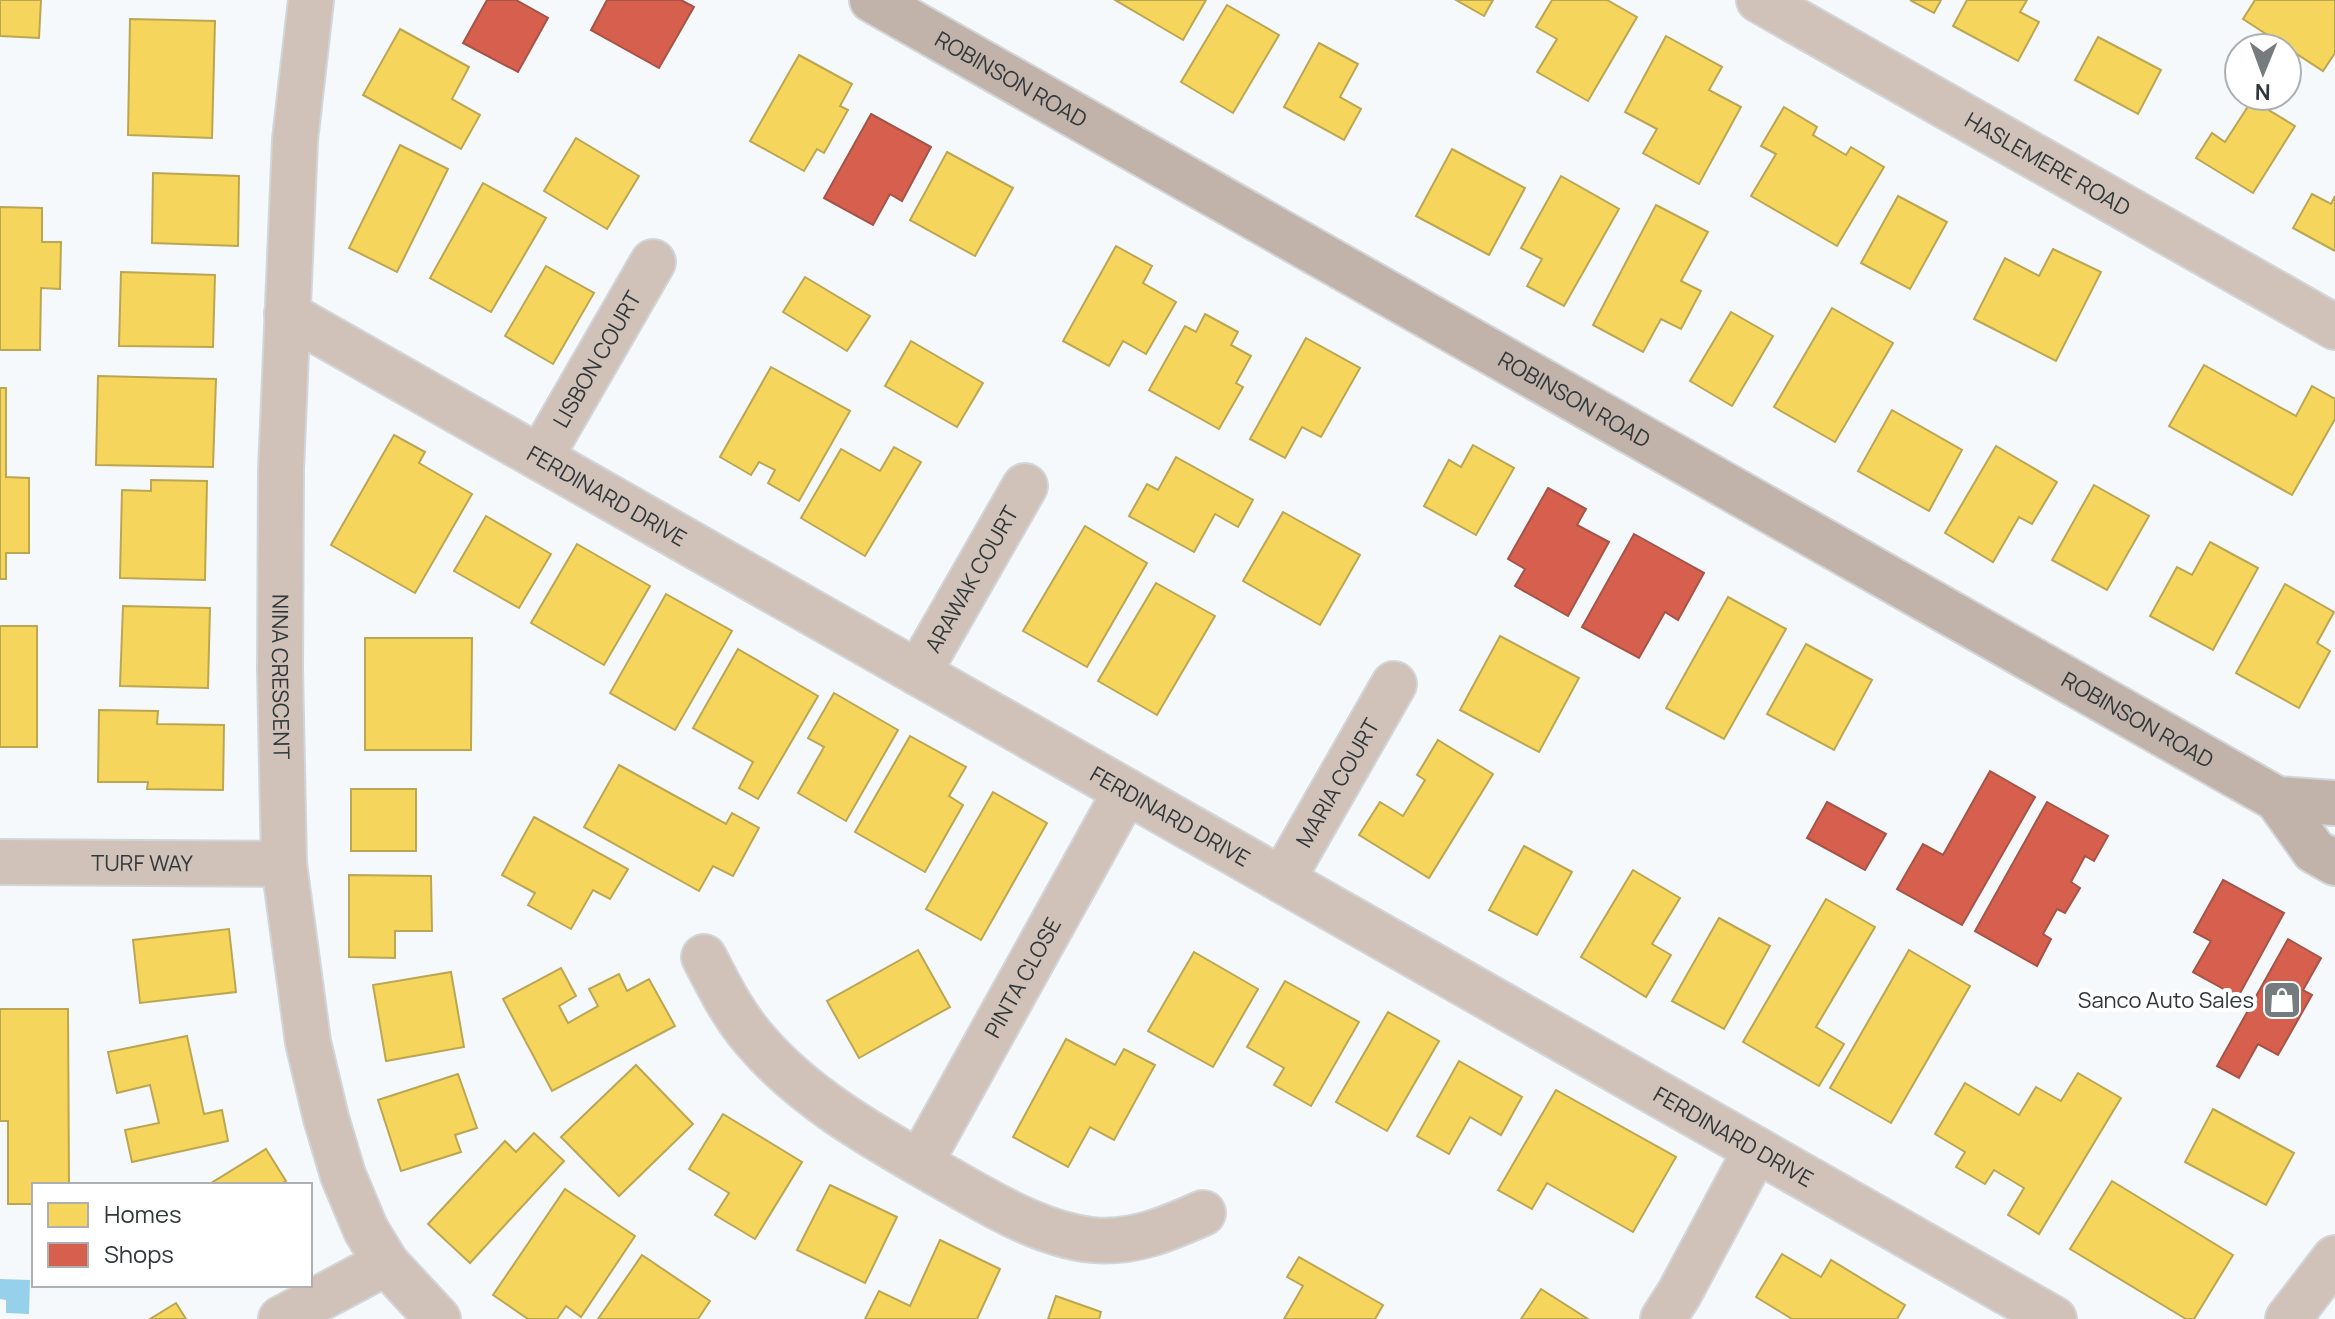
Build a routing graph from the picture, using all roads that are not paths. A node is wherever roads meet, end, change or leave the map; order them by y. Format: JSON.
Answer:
{"nodes":[{"id":1,"x":311,"y":0,"type":"edge"},
{"id":2,"x":872,"y":0,"type":"edge"},
{"id":3,"x":1759,"y":0,"type":"edge"},
{"id":4,"x":653,"y":262,"type":"dead end"},
{"id":5,"x":287,"y":314,"type":"junction"},
{"id":6,"x":2335,"y":327,"type":"edge"},
{"id":7,"x":540,"y":458,"type":"junction"},
{"id":8,"x":1025,"y":486,"type":"dead end"},
{"id":9,"x":918,"y":673,"type":"junction"},
{"id":10,"x":1394,"y":684,"type":"dead end"},
{"id":11,"x":1126,"y":791,"type":"junction"},
{"id":12,"x":2277,"y":799,"type":"junction"},
{"id":13,"x":2335,"y":803,"type":"edge"},
{"id":14,"x":0,"y":862,"type":"edge"},
{"id":15,"x":2335,"y":863,"type":"edge"},
{"id":16,"x":284,"y":864,"type":"junction"},
{"id":17,"x":1282,"y":880,"type":"junction"},
{"id":18,"x":704,"y":957,"type":"dead end"},
{"id":19,"x":1756,"y":1150,"type":"junction"},
{"id":20,"x":920,"y":1163,"type":"junction"},
{"id":21,"x":1203,"y":1213,"type":"dead end"},
{"id":22,"x":2335,"y":1258,"type":"edge"},
{"id":23,"x":386,"y":1263,"type":"junction"},
{"id":24,"x":281,"y":1319,"type":"edge"},
{"id":25,"x":438,"y":1319,"type":"edge"},
{"id":26,"x":1663,"y":1319,"type":"edge"},
{"id":27,"x":2054,"y":1319,"type":"edge"},
{"id":28,"x":2288,"y":1319,"type":"edge"}],
"edges":[{"from":1,"to":5,"type":"street","name":"NINA CRESCENT"},
{"from":2,"to":12,"type":"highway","name":"ROBINSON ROAD"},
{"from":3,"to":6,"type":"street","name":"HASLEMERE ROAD"},
{"from":4,"to":7,"type":"street","name":"LISBON COURT"},
{"from":5,"to":7,"type":"street","name":"FERDINARD DRIVE"},
{"from":5,"to":16,"type":"street","name":"NINA CRESCENT"},
{"from":7,"to":9,"type":"street","name":"FERDINARD DRIVE"},
{"from":8,"to":9,"type":"street","name":"ARAWAK COURT"},
{"from":9,"to":11,"type":"street","name":"FERDINARD DRIVE"},
{"from":10,"to":17,"type":"street","name":"MARIA COURT"},
{"from":11,"to":17,"type":"street","name":"FERDINARD DRIVE"},
{"from":11,"to":20,"type":"street","name":"PINTA CLOSE"},
{"from":12,"to":13,"type":"highway","name":"ROBINSON ROAD"},
{"from":12,"to":15,"type":"highway","name":"ROBINSON ROAD"},
{"from":14,"to":16,"type":"street","name":"TURF WAY"},
{"from":16,"to":23,"type":"street","name":"NINA CRESCENT"},
{"from":17,"to":19,"type":"street","name":"FERDINARD DRIVE"},
{"from":18,"to":20,"type":"street"},
{"from":19,"to":26,"type":"street"},
{"from":19,"to":27,"type":"street","name":"FERDINARD DRIVE"},
{"from":20,"to":21,"type":"street"},
{"from":22,"to":28,"type":"street"},
{"from":23,"to":24,"type":"street"},
{"from":23,"to":25,"type":"street","name":"NINA CRESCENT"}]}
